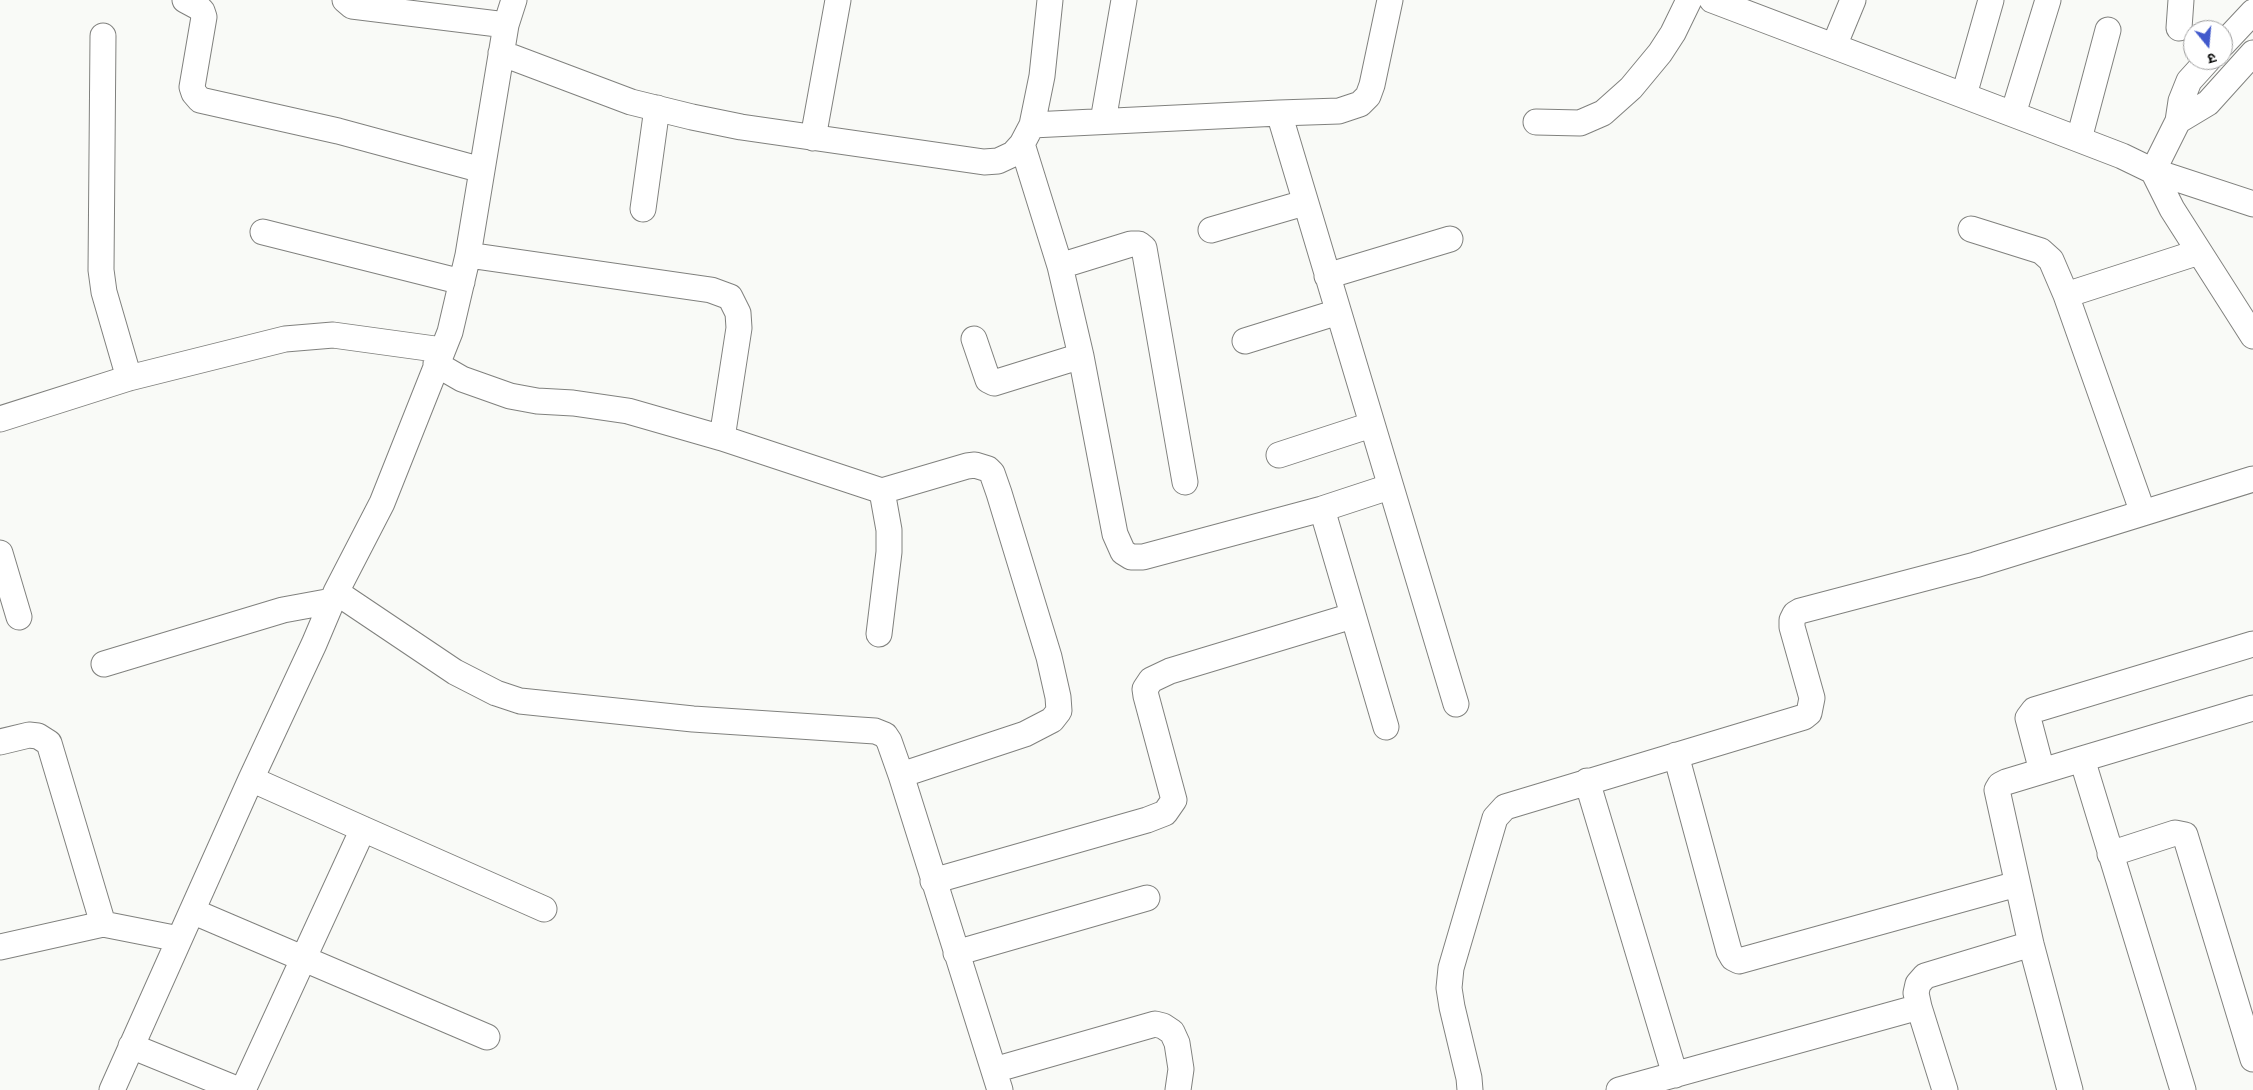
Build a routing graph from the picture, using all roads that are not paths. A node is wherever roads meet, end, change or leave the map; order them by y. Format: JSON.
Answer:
{"nodes":[{"id":1,"x":185,"y":0,"type":"edge"},
{"id":2,"x":345,"y":0,"type":"edge"},
{"id":3,"x":514,"y":0,"type":"edge"},
{"id":4,"x":838,"y":0,"type":"edge"},
{"id":5,"x":1050,"y":0,"type":"edge"},
{"id":6,"x":1124,"y":0,"type":"edge"},
{"id":7,"x":1390,"y":0,"type":"edge"},
{"id":8,"x":1689,"y":0,"type":"edge"},
{"id":9,"x":1712,"y":0,"type":"edge"},
{"id":10,"x":1852,"y":0,"type":"edge"},
{"id":11,"x":1991,"y":0,"type":"edge"},
{"id":12,"x":2048,"y":0,"type":"edge"},
{"id":13,"x":2181,"y":0,"type":"edge"},
{"id":14,"x":2253,"y":12,"type":"edge"},
{"id":15,"x":506,"y":25,"type":"junction"},
{"id":16,"x":2179,"y":28,"type":"dead end"},
{"id":17,"x":2108,"y":30,"type":"dead end"},
{"id":18,"x":2233,"y":33,"type":"edge"},
{"id":19,"x":103,"y":36,"type":"dead end"},
{"id":20,"x":1834,"y":46,"type":"junction"},
{"id":21,"x":501,"y":54,"type":"junction"},
{"id":22,"x":2253,"y":54,"type":"edge"},
{"id":23,"x":2199,"y":70,"type":"edge"},
{"id":24,"x":1964,"y":95,"type":"junction"},
{"id":25,"x":656,"y":108,"type":"junction"},
{"id":26,"x":1278,"y":113,"type":"junction"},
{"id":27,"x":2013,"y":114,"type":"junction"},
{"id":28,"x":1103,"y":121,"type":"junction"},
{"id":29,"x":2178,"y":121,"type":"junction"},
{"id":30,"x":1536,"y":122,"type":"dead end"},
{"id":31,"x":1027,"y":134,"type":"junction"},
{"id":32,"x":813,"y":138,"type":"junction"},
{"id":33,"x":2079,"y":139,"type":"junction"},
{"id":34,"x":482,"y":170,"type":"junction"},
{"id":35,"x":2153,"y":172,"type":"junction"},
{"id":36,"x":1304,"y":203,"type":"junction"},
{"id":37,"x":2253,"y":204,"type":"edge"},
{"id":38,"x":643,"y":209,"type":"dead end"},
{"id":39,"x":1970,"y":229,"type":"dead end"},
{"id":40,"x":1211,"y":230,"type":"dead end"},
{"id":41,"x":263,"y":232,"type":"dead end"},
{"id":42,"x":1450,"y":239,"type":"dead end"},
{"id":43,"x":2198,"y":252,"type":"junction"},
{"id":44,"x":468,"y":255,"type":"junction"},
{"id":45,"x":1060,"y":266,"type":"junction"},
{"id":46,"x":1327,"y":276,"type":"junction"},
{"id":47,"x":462,"y":282,"type":"junction"},
{"id":48,"x":2066,"y":295,"type":"junction"},
{"id":49,"x":1338,"y":312,"type":"junction"},
{"id":50,"x":2253,"y":336,"type":"edge"},
{"id":51,"x":974,"y":339,"type":"dead end"},
{"id":52,"x":1245,"y":342,"type":"dead end"},
{"id":53,"x":1081,"y":356,"type":"junction"},
{"id":54,"x":439,"y":357,"type":"junction"},
{"id":55,"x":129,"y":378,"type":"junction"},
{"id":56,"x":0,"y":418,"type":"edge"},
{"id":57,"x":1371,"y":425,"type":"junction"},
{"id":58,"x":722,"y":438,"type":"junction"},
{"id":59,"x":1279,"y":455,"type":"dead end"},
{"id":60,"x":2253,"y":479,"type":"edge"},
{"id":61,"x":1185,"y":482,"type":"dead end"},
{"id":62,"x":1390,"y":487,"type":"junction"},
{"id":63,"x":882,"y":491,"type":"junction"},
{"id":64,"x":1322,"y":509,"type":"junction"},
{"id":65,"x":2143,"y":513,"type":"junction"},
{"id":66,"x":0,"y":552,"type":"edge"},
{"id":67,"x":334,"y":596,"type":"junction"},
{"id":68,"x":1352,"y":616,"type":"junction"},
{"id":69,"x":19,"y":617,"type":"dead end"},
{"id":70,"x":879,"y":634,"type":"dead end"},
{"id":71,"x":2253,"y":644,"type":"edge"},
{"id":72,"x":104,"y":664,"type":"dead end"},
{"id":73,"x":1456,"y":704,"type":"dead end"},
{"id":74,"x":2253,"y":708,"type":"edge"},
{"id":75,"x":1386,"y":727,"type":"dead end"},
{"id":76,"x":0,"y":742,"type":"edge"},
{"id":77,"x":1676,"y":755,"type":"junction"},
{"id":78,"x":2082,"y":760,"type":"junction"},
{"id":79,"x":2042,"y":771,"type":"junction"},
{"id":80,"x":901,"y":775,"type":"junction"},
{"id":81,"x":251,"y":780,"type":"junction"},
{"id":82,"x":1587,"y":781,"type":"junction"},
{"id":83,"x":363,"y":829,"type":"junction"},
{"id":84,"x":2110,"y":854,"type":"junction"},
{"id":85,"x":933,"y":881,"type":"junction"},
{"id":86,"x":2017,"y":884,"type":"junction"},
{"id":87,"x":1147,"y":898,"type":"dead end"},
{"id":88,"x":544,"y":909,"type":"dead end"},
{"id":89,"x":192,"y":911,"type":"junction"},
{"id":90,"x":103,"y":924,"type":"junction"},
{"id":91,"x":179,"y":939,"type":"junction"},
{"id":92,"x":2031,"y":944,"type":"junction"},
{"id":93,"x":0,"y":947,"type":"edge"},
{"id":94,"x":956,"y":953,"type":"junction"},
{"id":95,"x":304,"y":959,"type":"junction"},
{"id":96,"x":1919,"y":1007,"type":"junction"},
{"id":97,"x":487,"y":1037,"type":"dead end"},
{"id":98,"x":131,"y":1046,"type":"junction"},
{"id":99,"x":2253,"y":1059,"type":"edge"},
{"id":100,"x":1675,"y":1075,"type":"junction"},
{"id":101,"x":997,"y":1080,"type":"edge"},
{"id":102,"x":112,"y":1090,"type":"edge"},
{"id":103,"x":239,"y":1090,"type":"edge"},
{"id":104,"x":243,"y":1090,"type":"edge"},
{"id":105,"x":1178,"y":1090,"type":"edge"},
{"id":106,"x":1470,"y":1090,"type":"edge"},
{"id":107,"x":1619,"y":1090,"type":"edge"},
{"id":108,"x":1945,"y":1090,"type":"edge"},
{"id":109,"x":2070,"y":1090,"type":"edge"},
{"id":110,"x":2183,"y":1090,"type":"edge"}],
"edges":[{"from":1,"to":34,"type":"street"},
{"from":2,"to":15,"type":"street"},
{"from":3,"to":15,"type":"street"},
{"from":4,"to":32,"type":"street"},
{"from":5,"to":31,"type":"street"},
{"from":6,"to":28,"type":"street"},
{"from":7,"to":26,"type":"street"},
{"from":8,"to":30,"type":"street"},
{"from":9,"to":20,"type":"street"},
{"from":10,"to":20,"type":"street"},
{"from":11,"to":24,"type":"street"},
{"from":12,"to":27,"type":"street"},
{"from":13,"to":16,"type":"street"},
{"from":14,"to":18,"type":"street"},
{"from":15,"to":21,"type":"street"},
{"from":17,"to":33,"type":"street"},
{"from":19,"to":55,"type":"street"},
{"from":20,"to":24,"type":"street"},
{"from":21,"to":25,"type":"street"},
{"from":21,"to":34,"type":"street"},
{"from":22,"to":29,"type":"street"},
{"from":23,"to":29,"type":"street"},
{"from":24,"to":27,"type":"street"},
{"from":25,"to":32,"type":"street"},
{"from":25,"to":38,"type":"street"},
{"from":26,"to":28,"type":"street"},
{"from":26,"to":36,"type":"street"},
{"from":27,"to":33,"type":"street"},
{"from":28,"to":31,"type":"street"},
{"from":29,"to":35,"type":"street"},
{"from":31,"to":32,"type":"street"},
{"from":31,"to":45,"type":"street"},
{"from":33,"to":35,"type":"street"},
{"from":34,"to":44,"type":"street"},
{"from":35,"to":37,"type":"street"},
{"from":35,"to":43,"type":"street"},
{"from":36,"to":40,"type":"street"},
{"from":36,"to":46,"type":"street"},
{"from":39,"to":48,"type":"street"},
{"from":41,"to":47,"type":"street"},
{"from":42,"to":46,"type":"street"},
{"from":43,"to":48,"type":"street"},
{"from":43,"to":50,"type":"street"},
{"from":44,"to":47,"type":"street"},
{"from":44,"to":58,"type":"street"},
{"from":45,"to":53,"type":"street"},
{"from":45,"to":61,"type":"street"},
{"from":46,"to":49,"type":"street"},
{"from":47,"to":54,"type":"street"},
{"from":48,"to":65,"type":"street"},
{"from":49,"to":52,"type":"street"},
{"from":49,"to":57,"type":"street"},
{"from":51,"to":53,"type":"street"},
{"from":53,"to":64,"type":"street"},
{"from":54,"to":55,"type":"street"},
{"from":54,"to":58,"type":"street"},
{"from":54,"to":67,"type":"street"},
{"from":55,"to":56,"type":"street"},
{"from":57,"to":59,"type":"street"},
{"from":57,"to":62,"type":"street"},
{"from":58,"to":63,"type":"street"},
{"from":60,"to":65,"type":"street"},
{"from":62,"to":64,"type":"street"},
{"from":62,"to":73,"type":"street"},
{"from":63,"to":70,"type":"street"},
{"from":63,"to":80,"type":"street"},
{"from":64,"to":68,"type":"street"},
{"from":65,"to":77,"type":"street"},
{"from":66,"to":69,"type":"street"},
{"from":67,"to":72,"type":"street"},
{"from":67,"to":80,"type":"street"},
{"from":67,"to":81,"type":"street"},
{"from":68,"to":75,"type":"street"},
{"from":68,"to":85,"type":"street"},
{"from":71,"to":79,"type":"street"},
{"from":74,"to":78,"type":"street"},
{"from":76,"to":90,"type":"street"},
{"from":77,"to":82,"type":"street"},
{"from":77,"to":86,"type":"street"},
{"from":78,"to":79,"type":"street"},
{"from":78,"to":84,"type":"street"},
{"from":79,"to":86,"type":"street"},
{"from":80,"to":85,"type":"street"},
{"from":81,"to":83,"type":"street"},
{"from":81,"to":89,"type":"street"},
{"from":82,"to":100,"type":"street"},
{"from":82,"to":106,"type":"street"},
{"from":83,"to":88,"type":"street"},
{"from":83,"to":95,"type":"street"},
{"from":84,"to":99,"type":"street"},
{"from":84,"to":110,"type":"street"},
{"from":85,"to":94,"type":"street"},
{"from":86,"to":92,"type":"street"},
{"from":87,"to":94,"type":"street"},
{"from":89,"to":91,"type":"street"},
{"from":89,"to":95,"type":"street"},
{"from":90,"to":91,"type":"street"},
{"from":90,"to":93,"type":"street"},
{"from":91,"to":98,"type":"street"},
{"from":92,"to":96,"type":"street"},
{"from":92,"to":109,"type":"street"},
{"from":94,"to":101,"type":"street"},
{"from":95,"to":97,"type":"street"},
{"from":95,"to":104,"type":"street"},
{"from":96,"to":100,"type":"street"},
{"from":96,"to":108,"type":"street"},
{"from":98,"to":102,"type":"street"},
{"from":98,"to":103,"type":"street"},
{"from":100,"to":107,"type":"street"},
{"from":101,"to":105,"type":"street"}]}
